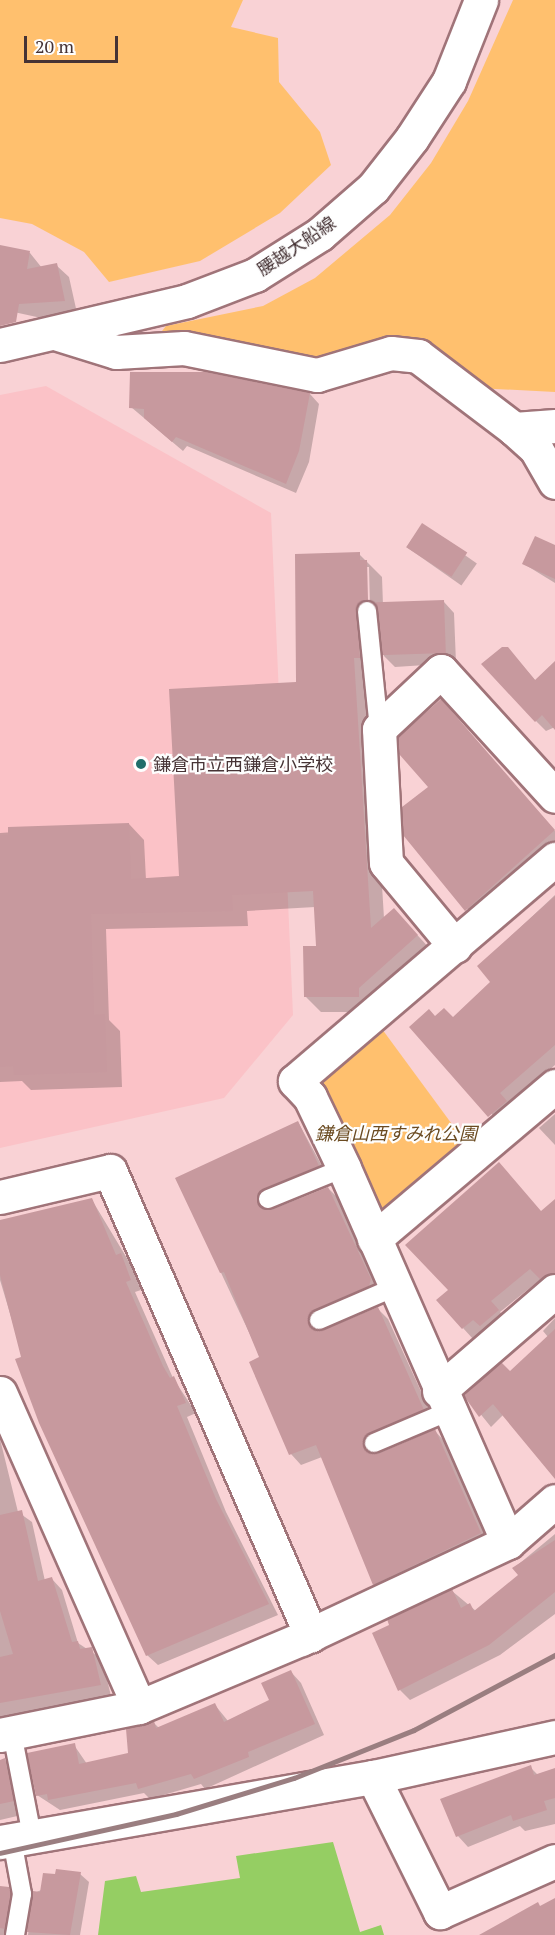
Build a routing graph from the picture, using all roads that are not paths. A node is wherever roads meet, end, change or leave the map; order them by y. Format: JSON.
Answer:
{"nodes":[{"id":1,"x":481,"y":0,"type":"edge"},
{"id":2,"x":55,"y":333,"type":"junction"},
{"id":3,"x":0,"y":345,"type":"edge"},
{"id":4,"x":555,"y":426,"type":"edge"},
{"id":5,"x":514,"y":429,"type":"junction"},
{"id":6,"x":555,"y":482,"type":"edge"},
{"id":7,"x":367,"y":612,"type":"dead end"},
{"id":8,"x":378,"y":729,"type":"junction"},
{"id":9,"x":555,"y":796,"type":"edge"},
{"id":10,"x":555,"y":859,"type":"edge"},
{"id":11,"x":455,"y":946,"type":"junction"},
{"id":12,"x":555,"y":1086,"type":"edge"},
{"id":13,"x":344,"y":1168,"type":"junction"},
{"id":14,"x":0,"y":1197,"type":"edge"},
{"id":15,"x":267,"y":1199,"type":"dead end"},
{"id":16,"x":374,"y":1239,"type":"junction"},
{"id":17,"x":393,"y":1288,"type":"junction"},
{"id":18,"x":555,"y":1291,"type":"edge"},
{"id":19,"x":319,"y":1320,"type":"dead end"},
{"id":20,"x":0,"y":1393,"type":"edge"},
{"id":21,"x":443,"y":1401,"type":"junction"},
{"id":22,"x":374,"y":1443,"type":"dead end"},
{"id":23,"x":555,"y":1501,"type":"edge"},
{"id":24,"x":508,"y":1542,"type":"junction"},
{"id":25,"x":310,"y":1635,"type":"junction"},
{"id":26,"x":139,"y":1707,"type":"junction"},
{"id":27,"x":6,"y":1734,"type":"edge"},
{"id":28,"x":555,"y":1737,"type":"edge"},
{"id":29,"x":373,"y":1777,"type":"junction"},
{"id":30,"x":15,"y":1839,"type":"edge"},
{"id":31,"x":555,"y":1862,"type":"edge"},
{"id":32,"x":446,"y":1924,"type":"edge"},
{"id":33,"x":15,"y":1935,"type":"edge"}],
"edges":[{"from":1,"to":2,"type":"street","name":"腰越大船線"},
{"from":2,"to":3,"type":"street","name":"腰越大船線"},
{"from":2,"to":5,"type":"street"},
{"from":4,"to":5,"type":"street"},
{"from":5,"to":6,"type":"street"},
{"from":7,"to":8,"type":"lane"},
{"from":8,"to":9,"type":"street"},
{"from":8,"to":11,"type":"street"},
{"from":10,"to":11,"type":"street"},
{"from":11,"to":13,"type":"street"},
{"from":12,"to":16,"type":"street"},
{"from":13,"to":15,"type":"lane"},
{"from":13,"to":16,"type":"street"},
{"from":14,"to":25,"type":"street"},
{"from":16,"to":17,"type":"street"},
{"from":17,"to":19,"type":"lane"},
{"from":17,"to":21,"type":"street"},
{"from":18,"to":21,"type":"street"},
{"from":20,"to":26,"type":"street"},
{"from":21,"to":22,"type":"lane"},
{"from":21,"to":24,"type":"street"},
{"from":23,"to":24,"type":"street"},
{"from":24,"to":25,"type":"street"},
{"from":25,"to":26,"type":"street"},
{"from":26,"to":27,"type":"street"},
{"from":27,"to":30,"type":"lane"},
{"from":28,"to":29,"type":"street"},
{"from":29,"to":30,"type":"street"},
{"from":29,"to":32,"type":"street"},
{"from":30,"to":33,"type":"lane"},
{"from":31,"to":32,"type":"street"}]}
